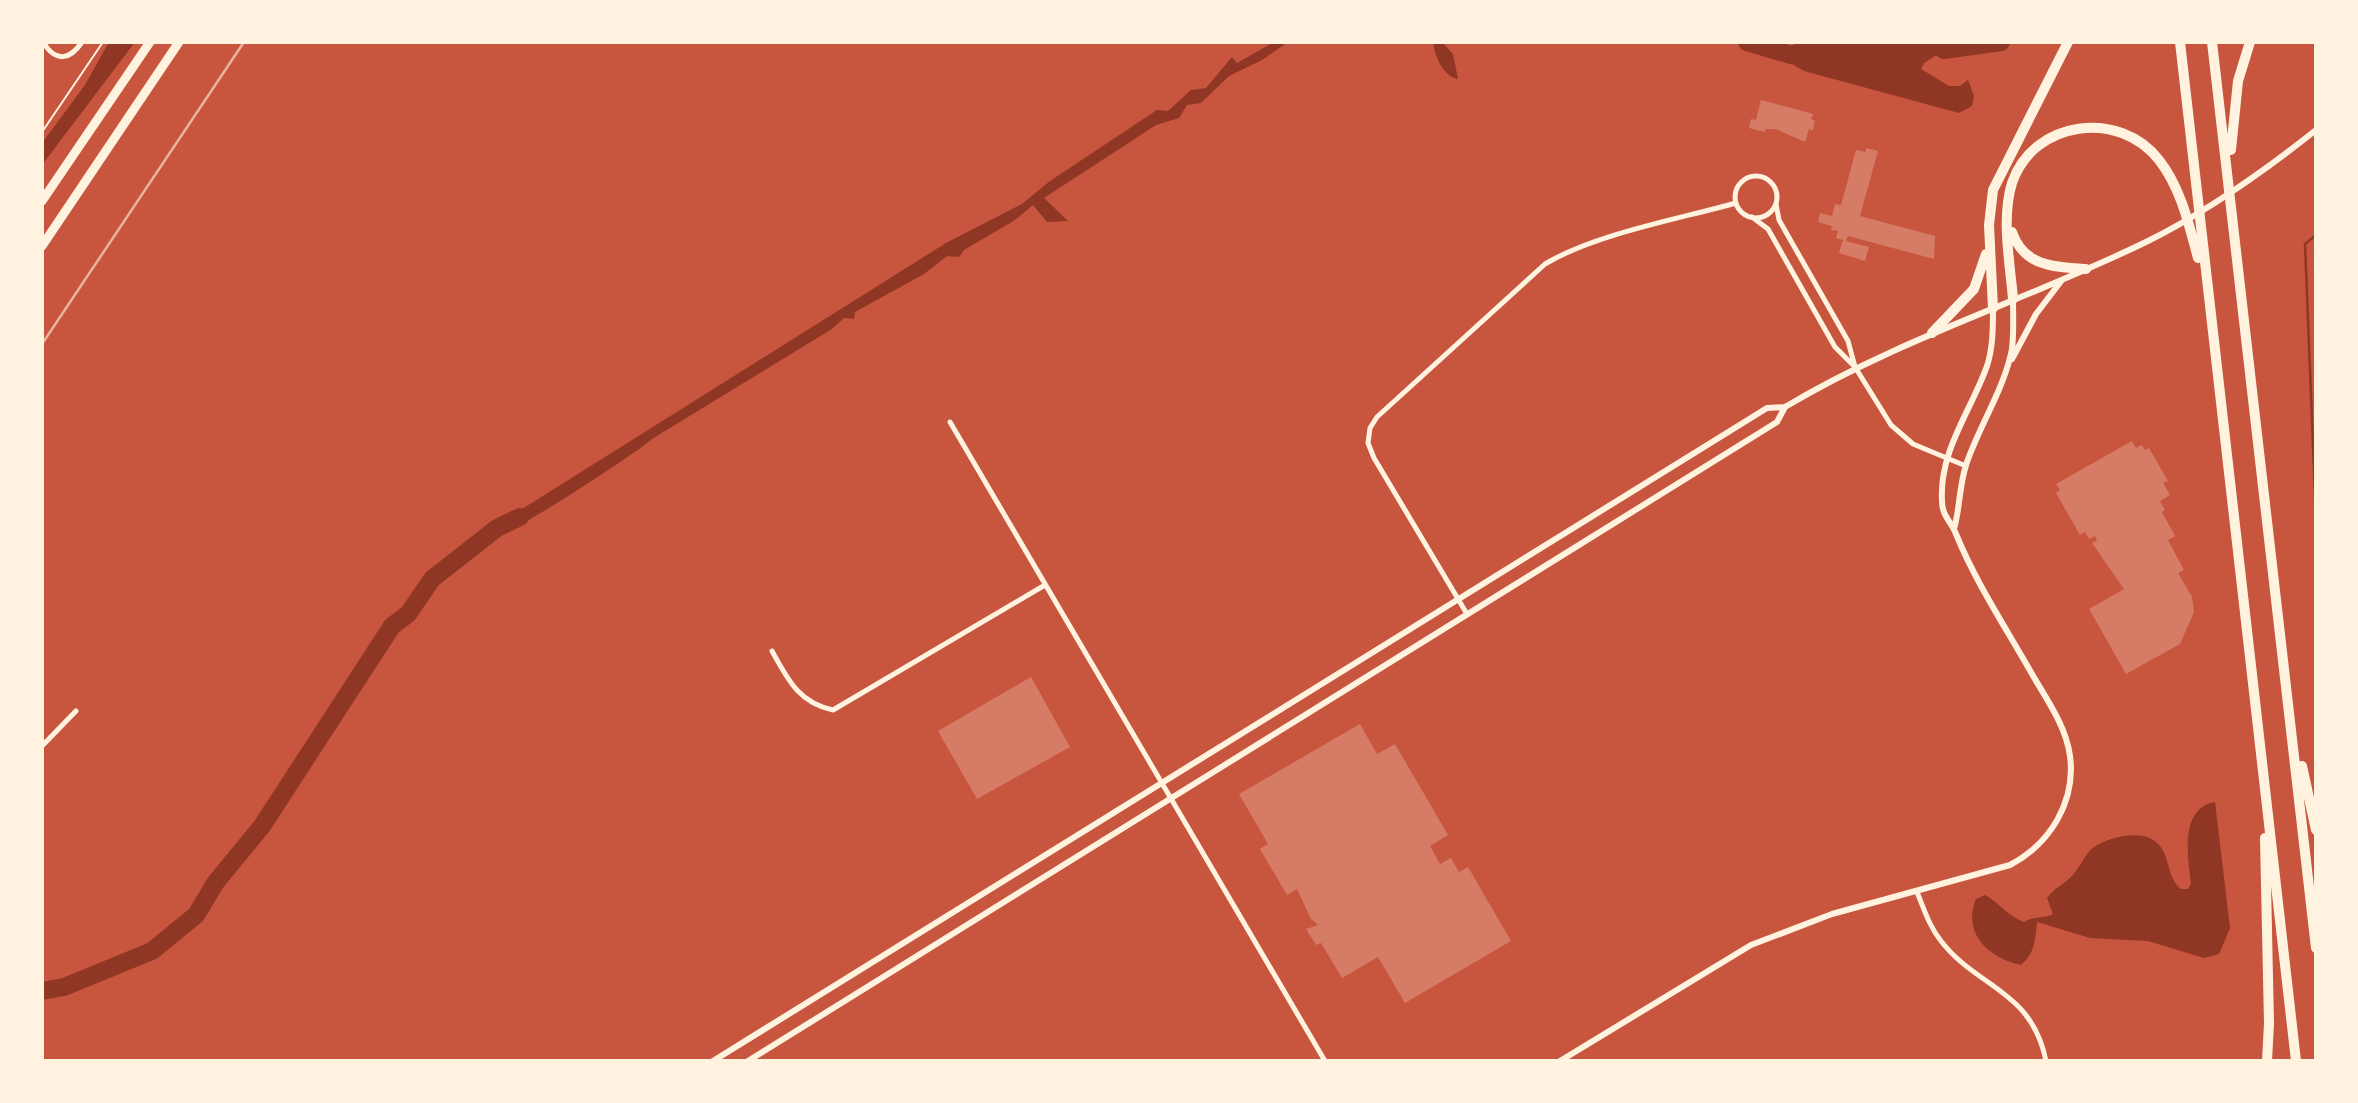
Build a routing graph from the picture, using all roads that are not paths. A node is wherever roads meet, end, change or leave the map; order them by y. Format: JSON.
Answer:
{"nodes":[{"id":1,"x":43,"y":42,"type":"edge"},
{"id":2,"x":82,"y":42,"type":"edge"},
{"id":3,"x":150,"y":42,"type":"edge"},
{"id":4,"x":179,"y":42,"type":"edge"},
{"id":5,"x":2068,"y":42,"type":"edge"},
{"id":6,"x":2180,"y":42,"type":"edge"},
{"id":7,"x":2213,"y":42,"type":"edge"},
{"id":8,"x":2250,"y":42,"type":"edge"},
{"id":9,"x":2316,"y":130,"type":"edge"},
{"id":10,"x":2230,"y":193,"type":"junction"},
{"id":11,"x":42,"y":201,"type":"edge"},
{"id":12,"x":1736,"y":203,"type":"junction"},
{"id":13,"x":1776,"y":204,"type":"junction"},
{"id":14,"x":2007,"y":212,"type":"junction"},
{"id":15,"x":1752,"y":218,"type":"junction"},
{"id":16,"x":1990,"y":240,"type":"junction"},
{"id":17,"x":42,"y":246,"type":"edge"},
{"id":18,"x":2086,"y":269,"type":"junction"},
{"id":19,"x":2064,"y":278,"type":"junction"},
{"id":20,"x":2012,"y":299,"type":"junction"},
{"id":21,"x":1993,"y":308,"type":"junction"},
{"id":22,"x":1932,"y":333,"type":"junction"},
{"id":23,"x":2213,"y":342,"type":"junction"},
{"id":24,"x":1855,"y":367,"type":"junction"},
{"id":25,"x":2007,"y":367,"type":"junction"},
{"id":26,"x":1785,"y":407,"type":"junction"},
{"id":27,"x":950,"y":422,"type":"dead end"},
{"id":28,"x":1947,"y":458,"type":"junction"},
{"id":29,"x":1966,"y":466,"type":"junction"},
{"id":30,"x":1954,"y":529,"type":"junction"},
{"id":31,"x":1045,"y":585,"type":"junction"},
{"id":32,"x":1458,"y":599,"type":"junction"},
{"id":33,"x":1467,"y":614,"type":"junction"},
{"id":34,"x":772,"y":651,"type":"dead end"},
{"id":35,"x":76,"y":711,"type":"dead end"},
{"id":36,"x":2290,"y":712,"type":"junction"},
{"id":37,"x":42,"y":746,"type":"edge"},
{"id":38,"x":2263,"y":774,"type":"junction"},
{"id":39,"x":1162,"y":783,"type":"junction"},
{"id":40,"x":1171,"y":798,"type":"junction"},
{"id":41,"x":2316,"y":830,"type":"edge"},
{"id":42,"x":1917,"y":892,"type":"junction"},
{"id":43,"x":2316,"y":948,"type":"edge"},
{"id":44,"x":713,"y":1061,"type":"edge"},
{"id":45,"x":748,"y":1061,"type":"edge"},
{"id":46,"x":1325,"y":1061,"type":"edge"},
{"id":47,"x":1560,"y":1061,"type":"edge"},
{"id":48,"x":2046,"y":1061,"type":"edge"},
{"id":49,"x":2267,"y":1061,"type":"edge"},
{"id":50,"x":2296,"y":1061,"type":"edge"}],
"edges":[{"from":1,"to":2,"type":"street"},
{"from":3,"to":11,"type":"highway"},
{"from":4,"to":17,"type":"highway"},
{"from":5,"to":16,"type":"highway"},
{"from":6,"to":23,"type":"highway"},
{"from":7,"to":10,"type":"highway"},
{"from":8,"to":10,"type":"highway"},
{"from":9,"to":18,"type":"street"},
{"from":10,"to":36,"type":"highway"},
{"from":12,"to":13,"type":"street"},
{"from":12,"to":15,"type":"street"},
{"from":12,"to":32,"type":"street"},
{"from":13,"to":15,"type":"street"},
{"from":13,"to":24,"type":"street"},
{"from":14,"to":18,"type":"highway"},
{"from":14,"to":20,"type":"highway"},
{"from":14,"to":23,"type":"highway"},
{"from":15,"to":24,"type":"street"},
{"from":16,"to":21,"type":"highway"},
{"from":16,"to":22,"type":"highway"},
{"from":18,"to":19,"type":"street"},
{"from":19,"to":20,"type":"street"},
{"from":19,"to":25,"type":"street"},
{"from":20,"to":21,"type":"street"},
{"from":20,"to":25,"type":"street"},
{"from":21,"to":22,"type":"street"},
{"from":21,"to":28,"type":"street"},
{"from":22,"to":24,"type":"street"},
{"from":23,"to":38,"type":"highway"},
{"from":24,"to":26,"type":"street"},
{"from":24,"to":28,"type":"street"},
{"from":25,"to":29,"type":"street"},
{"from":26,"to":32,"type":"street"},
{"from":26,"to":33,"type":"street"},
{"from":27,"to":31,"type":"street"},
{"from":28,"to":29,"type":"street"},
{"from":28,"to":30,"type":"street"},
{"from":29,"to":30,"type":"street"},
{"from":30,"to":42,"type":"street"},
{"from":31,"to":34,"type":"street"},
{"from":31,"to":39,"type":"street"},
{"from":32,"to":33,"type":"street"},
{"from":32,"to":39,"type":"street"},
{"from":33,"to":40,"type":"street"},
{"from":35,"to":37,"type":"street"},
{"from":36,"to":41,"type":"highway"},
{"from":36,"to":43,"type":"highway"},
{"from":38,"to":49,"type":"highway"},
{"from":38,"to":50,"type":"highway"},
{"from":39,"to":40,"type":"street"},
{"from":39,"to":44,"type":"street"},
{"from":40,"to":45,"type":"street"},
{"from":40,"to":46,"type":"street"},
{"from":42,"to":47,"type":"street"},
{"from":42,"to":48,"type":"street"}]}
